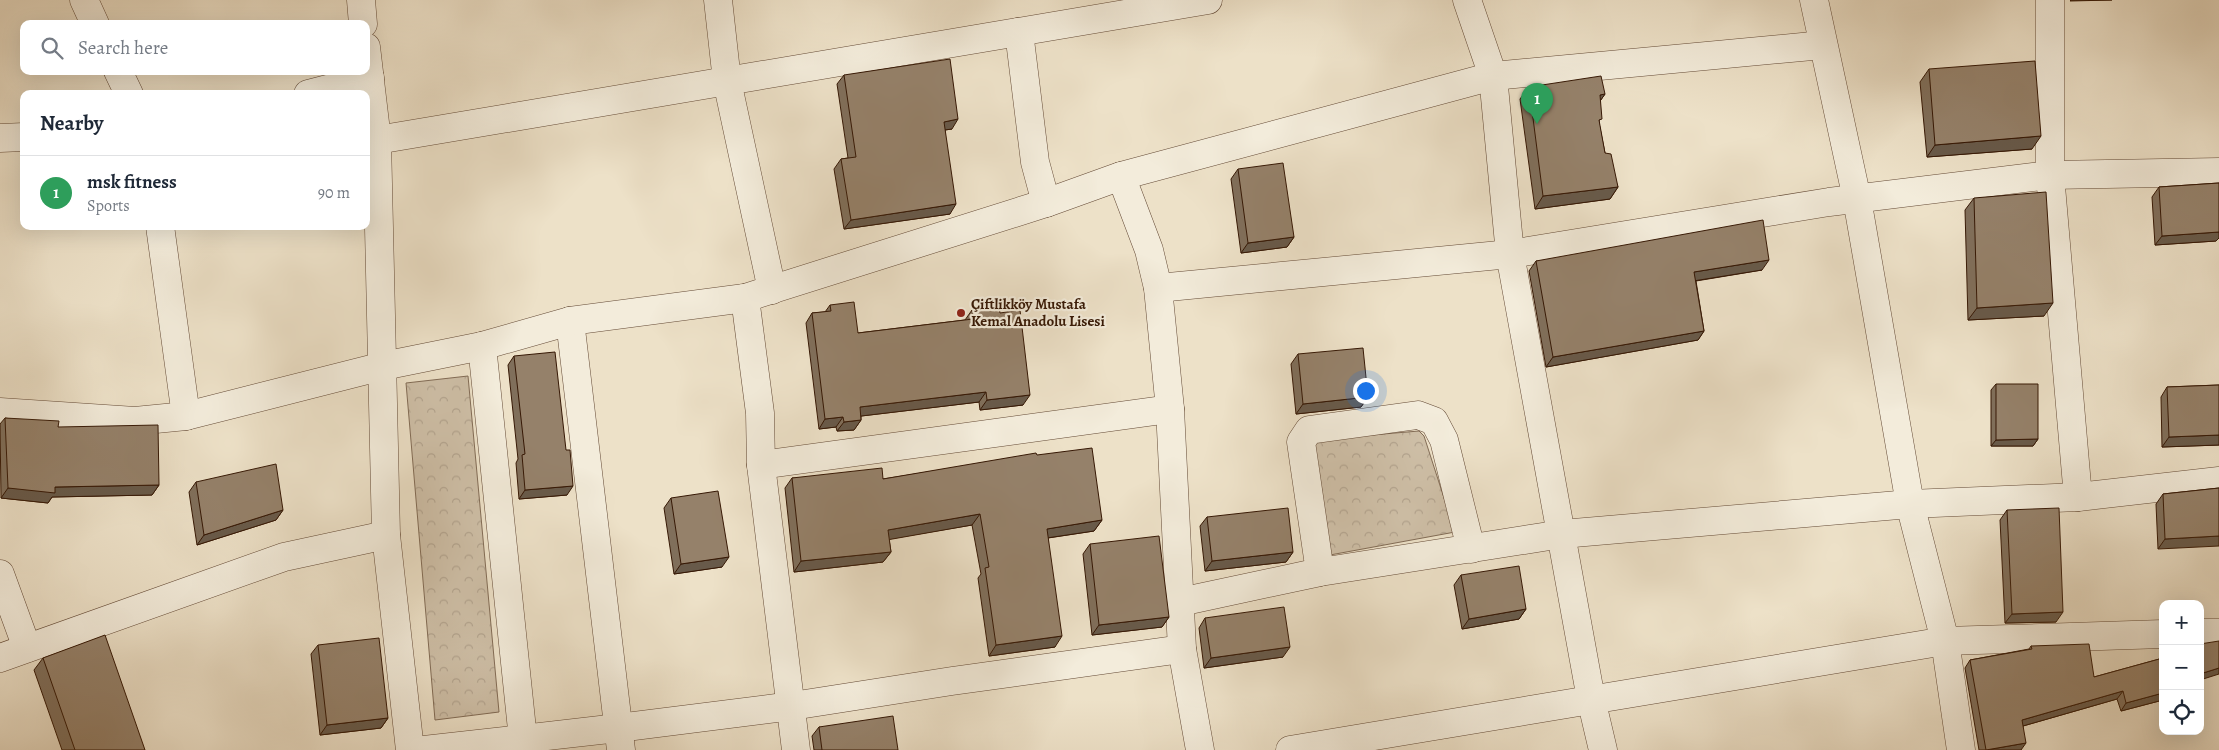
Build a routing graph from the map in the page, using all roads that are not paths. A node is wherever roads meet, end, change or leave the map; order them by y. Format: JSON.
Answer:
{"nodes":[{"id":1,"x":84,"y":0,"type":"edge"},
{"id":2,"x":361,"y":0,"type":"edge"},
{"id":3,"x":718,"y":0,"type":"edge"},
{"id":4,"x":1208,"y":0,"type":"edge"},
{"id":5,"x":1467,"y":0,"type":"edge"},
{"id":6,"x":1814,"y":0,"type":"edge"},
{"id":7,"x":2050,"y":0,"type":"edge"},
{"id":8,"x":93,"y":20,"type":"edge"},
{"id":9,"x":364,"y":20,"type":"edge"},
{"id":10,"x":1019,"y":32,"type":"junction"},
{"id":11,"x":1823,"y":45,"type":"junction"},
{"id":12,"x":120,"y":75,"type":"edge"},
{"id":13,"x":370,"y":75,"type":"edge"},
{"id":14,"x":1494,"y":76,"type":"junction"},
{"id":15,"x":370,"y":78,"type":"junction"},
{"id":16,"x":727,"y":81,"type":"junction"},
{"id":17,"x":127,"y":90,"type":"edge"},
{"id":18,"x":324,"y":90,"type":"edge"},
{"id":19,"x":20,"y":137,"type":"edge"},
{"id":20,"x":0,"y":138,"type":"edge"},
{"id":21,"x":377,"y":140,"type":"junction"},
{"id":22,"x":2219,"y":172,"type":"edge"},
{"id":23,"x":2050,"y":175,"type":"junction"},
{"id":24,"x":1121,"y":176,"type":"junction"},
{"id":25,"x":1857,"y":199,"type":"junction"},
{"id":26,"x":1046,"y":202,"type":"junction"},
{"id":27,"x":161,"y":230,"type":"edge"},
{"id":28,"x":1510,"y":254,"type":"junction"},
{"id":29,"x":1158,"y":288,"type":"junction"},
{"id":30,"x":772,"y":290,"type":"junction"},
{"id":31,"x":745,"y":298,"type":"junction"},
{"id":32,"x":570,"y":321,"type":"junction"},
{"id":33,"x":482,"y":346,"type":"junction"},
{"id":34,"x":383,"y":366,"type":"junction"},
{"id":35,"x":1170,"y":409,"type":"junction"},
{"id":36,"x":0,"y":412,"type":"edge"},
{"id":37,"x":186,"y":416,"type":"junction"},
{"id":38,"x":761,"y":465,"type":"junction"},
{"id":39,"x":2219,"y":481,"type":"edge"},
{"id":40,"x":2078,"y":497,"type":"junction"},
{"id":41,"x":1910,"y":504,"type":"junction"},
{"id":42,"x":1562,"y":534,"type":"junction"},
{"id":43,"x":386,"y":535,"type":"junction"},
{"id":44,"x":1471,"y":549,"type":"junction"},
{"id":45,"x":1320,"y":572,"type":"junction"},
{"id":46,"x":0,"y":574,"type":"edge"},
{"id":47,"x":1180,"y":602,"type":"junction"},
{"id":48,"x":2204,"y":633,"type":"edge"},
{"id":49,"x":2219,"y":633,"type":"edge"},
{"id":50,"x":2159,"y":634,"type":"edge"},
{"id":51,"x":1945,"y":642,"type":"junction"},
{"id":52,"x":26,"y":648,"type":"junction"},
{"id":53,"x":1182,"y":649,"type":"junction"},
{"id":54,"x":0,"y":658,"type":"edge"},
{"id":55,"x":1591,"y":699,"type":"junction"},
{"id":56,"x":792,"y":706,"type":"junction"},
{"id":57,"x":523,"y":739,"type":"junction"},
{"id":58,"x":619,"y":739,"type":"edge"},
{"id":59,"x":410,"y":750,"type":"edge"},
{"id":60,"x":424,"y":750,"type":"edge"},
{"id":61,"x":796,"y":750,"type":"edge"},
{"id":62,"x":1200,"y":750,"type":"edge"},
{"id":63,"x":1290,"y":750,"type":"edge"},
{"id":64,"x":1603,"y":750,"type":"edge"},
{"id":65,"x":1962,"y":750,"type":"edge"}],
"edges":[{"from":1,"to":8,"type":"street"},
{"from":2,"to":9,"type":"street"},
{"from":3,"to":16,"type":"street"},
{"from":4,"to":10,"type":"street"},
{"from":5,"to":14,"type":"street"},
{"from":6,"to":11,"type":"street"},
{"from":7,"to":23,"type":"street"},
{"from":10,"to":16,"type":"street"},
{"from":10,"to":26,"type":"street"},
{"from":11,"to":14,"type":"street"},
{"from":11,"to":25,"type":"street"},
{"from":12,"to":17,"type":"street"},
{"from":13,"to":15,"type":"street"},
{"from":14,"to":24,"type":"street"},
{"from":14,"to":28,"type":"street"},
{"from":15,"to":18,"type":"street"},
{"from":15,"to":21,"type":"street"},
{"from":16,"to":21,"type":"street"},
{"from":16,"to":30,"type":"street"},
{"from":19,"to":20,"type":"street"},
{"from":21,"to":34,"type":"street"},
{"from":22,"to":23,"type":"street"},
{"from":23,"to":25,"type":"street"},
{"from":23,"to":40,"type":"street"},
{"from":24,"to":26,"type":"street"},
{"from":24,"to":29,"type":"street"},
{"from":25,"to":28,"type":"street"},
{"from":25,"to":41,"type":"street"},
{"from":26,"to":30,"type":"street"},
{"from":27,"to":37,"type":"street"},
{"from":28,"to":29,"type":"street"},
{"from":28,"to":42,"type":"street"},
{"from":29,"to":35,"type":"street"},
{"from":30,"to":31,"type":"street"},
{"from":31,"to":32,"type":"street"},
{"from":31,"to":38,"type":"street"},
{"from":32,"to":33,"type":"street"},
{"from":32,"to":58,"type":"street"},
{"from":33,"to":34,"type":"street"},
{"from":33,"to":57,"type":"street"},
{"from":34,"to":37,"type":"street"},
{"from":34,"to":43,"type":"street"},
{"from":35,"to":38,"type":"street"},
{"from":35,"to":47,"type":"street"},
{"from":36,"to":37,"type":"street"},
{"from":38,"to":56,"type":"street"},
{"from":39,"to":40,"type":"street"},
{"from":40,"to":41,"type":"street"},
{"from":41,"to":42,"type":"street"},
{"from":41,"to":51,"type":"street"},
{"from":42,"to":44,"type":"street"},
{"from":42,"to":55,"type":"street"},
{"from":43,"to":52,"type":"street"},
{"from":43,"to":59,"type":"street"},
{"from":44,"to":45,"type":"street"},
{"from":44,"to":45,"type":"street"},
{"from":45,"to":47,"type":"street"},
{"from":46,"to":52,"type":"street"},
{"from":47,"to":53,"type":"street"},
{"from":48,"to":49,"type":"street"},
{"from":50,"to":51,"type":"street"},
{"from":51,"to":55,"type":"street"},
{"from":51,"to":65,"type":"street"},
{"from":52,"to":54,"type":"street"},
{"from":53,"to":56,"type":"street"},
{"from":53,"to":62,"type":"street"},
{"from":55,"to":63,"type":"street"},
{"from":55,"to":64,"type":"street"},
{"from":56,"to":58,"type":"street"},
{"from":56,"to":61,"type":"street"},
{"from":57,"to":58,"type":"street"},
{"from":57,"to":60,"type":"street"}]}
